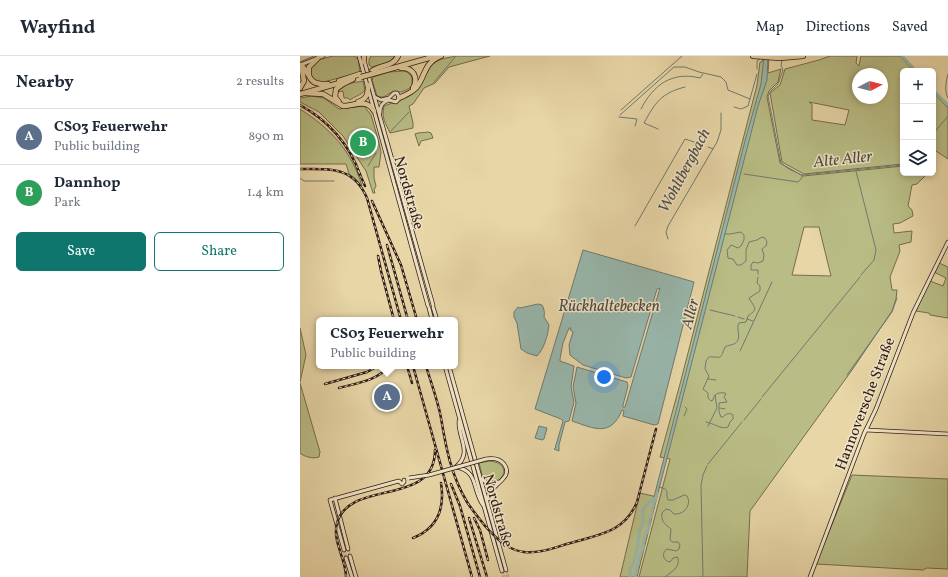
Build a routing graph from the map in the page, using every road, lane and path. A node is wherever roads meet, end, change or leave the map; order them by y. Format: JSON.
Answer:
{"nodes":[{"id":1,"x":361,"y":56,"type":"edge"},
{"id":2,"x":398,"y":56,"type":"edge"},
{"id":3,"x":427,"y":56,"type":"edge"},
{"id":4,"x":436,"y":56,"type":"edge"},
{"id":5,"x":441,"y":56,"type":"edge"},
{"id":6,"x":755,"y":56,"type":"edge"},
{"id":7,"x":801,"y":56,"type":"edge"},
{"id":8,"x":320,"y":57,"type":"edge"},
{"id":9,"x":364,"y":62,"type":"joint"},
{"id":10,"x":301,"y":68,"type":"edge"},
{"id":11,"x":389,"y":69,"type":"junction"},
{"id":12,"x":372,"y":73,"type":"junction"},
{"id":13,"x":361,"y":76,"type":"junction"},
{"id":14,"x":310,"y":79,"type":"junction"},
{"id":15,"x":353,"y":79,"type":"junction"},
{"id":16,"x":328,"y":84,"type":"junction"},
{"id":17,"x":368,"y":85,"type":"junction"},
{"id":18,"x":300,"y":88,"type":"edge"},
{"id":19,"x":302,"y":93,"type":"edge"},
{"id":20,"x":373,"y":96,"type":"junction"},
{"id":21,"x":399,"y":97,"type":"junction"},
{"id":22,"x":390,"y":99,"type":"junction"},
{"id":23,"x":374,"y":111,"type":"junction"},
{"id":24,"x":380,"y":117,"type":"junction"},
{"id":25,"x":948,"y":242,"type":"edge"},
{"id":26,"x":431,"y":308,"type":"junction"},
{"id":27,"x":432,"y":317,"type":"edge"},
{"id":28,"x":436,"y":317,"type":"edge"},
{"id":29,"x":446,"y":369,"type":"edge"},
{"id":30,"x":451,"y":369,"type":"edge"},
{"id":31,"x":459,"y":417,"type":"junction"},
{"id":32,"x":866,"y":430,"type":"junction"},
{"id":33,"x":948,"y":434,"type":"edge"},
{"id":34,"x":456,"y":467,"type":"junction"},
{"id":35,"x":480,"y":476,"type":"junction"},
{"id":36,"x":500,"y":482,"type":"junction"},
{"id":37,"x":335,"y":498,"type":"junction"},
{"id":38,"x":484,"y":508,"type":"junction"},
{"id":39,"x":490,"y":510,"type":"junction"},
{"id":40,"x":348,"y":549,"type":"tunnel mouth"},
{"id":41,"x":344,"y":550,"type":"tunnel mouth"},
{"id":42,"x":350,"y":556,"type":"tunnel mouth"},
{"id":43,"x":346,"y":558,"type":"tunnel mouth"},
{"id":44,"x":352,"y":577,"type":"edge"},
{"id":45,"x":356,"y":577,"type":"edge"},
{"id":46,"x":810,"y":577,"type":"edge"}],
"edges":[{"from":1,"to":9,"type":"highway"},
{"from":1,"to":17,"type":"street","name":"Nordstraße"},
{"from":2,"to":12,"type":"highway"},
{"from":3,"to":12,"type":"highway"},
{"from":4,"to":11,"type":"highway"},
{"from":5,"to":21,"type":"highway"},
{"from":6,"to":7,"type":"highway"},
{"from":8,"to":10,"type":"street"},
{"from":8,"to":14,"type":"highway"},
{"from":9,"to":20,"type":"street","name":"Nordstraße"},
{"from":10,"to":14,"type":"highway"},
{"from":10,"to":18,"type":"highway"},
{"from":11,"to":12,"type":"highway"},
{"from":11,"to":21,"type":"highway"},
{"from":12,"to":13,"type":"highway"},
{"from":13,"to":15,"type":"highway"},
{"from":13,"to":16,"type":"highway"},
{"from":14,"to":16,"type":"highway"},
{"from":15,"to":17,"type":"highway"},
{"from":15,"to":19,"type":"highway"},
{"from":16,"to":19,"type":"highway"},
{"from":17,"to":23,"type":"street","name":"Nordstraße"},
{"from":19,"to":23,"type":"highway"},
{"from":20,"to":22,"type":"street"},
{"from":20,"to":24,"type":"street","name":"Nordstraße"},
{"from":21,"to":22,"type":"street"},
{"from":21,"to":22,"type":"street"},
{"from":22,"to":24,"type":"street"},
{"from":23,"to":26,"type":"street","name":"Nordstraße"},
{"from":24,"to":26,"type":"street","name":"Nordstraße"},
{"from":25,"to":32,"type":"street","name":"Hannoversche Straße"},
{"from":26,"to":27,"type":"street","name":"Nordstraße"},
{"from":26,"to":28,"type":"street","name":"Nordstraße"},
{"from":29,"to":31,"type":"street","name":"Nordstraße"},
{"from":30,"to":35,"type":"street","name":"Nordstraße"},
{"from":31,"to":34,"type":"street"},
{"from":31,"to":38,"type":"street","name":"Nordstraße"},
{"from":32,"to":33,"type":"street"},
{"from":32,"to":46,"type":"street","name":"Hannoversche Straße"},
{"from":34,"to":36,"type":"street","bridge":true},
{"from":34,"to":37,"type":"street","bridge":true},
{"from":34,"to":38,"type":"street"},
{"from":35,"to":36,"type":"street"},
{"from":35,"to":39,"type":"street","name":"Nordstraße"},
{"from":36,"to":39,"type":"street"},
{"from":37,"to":40,"type":"street"},
{"from":37,"to":41,"type":"street"},
{"from":38,"to":39,"type":"street","name":"Nordstraße"},
{"from":42,"to":45,"type":"street"},
{"from":43,"to":44,"type":"street"}]}
